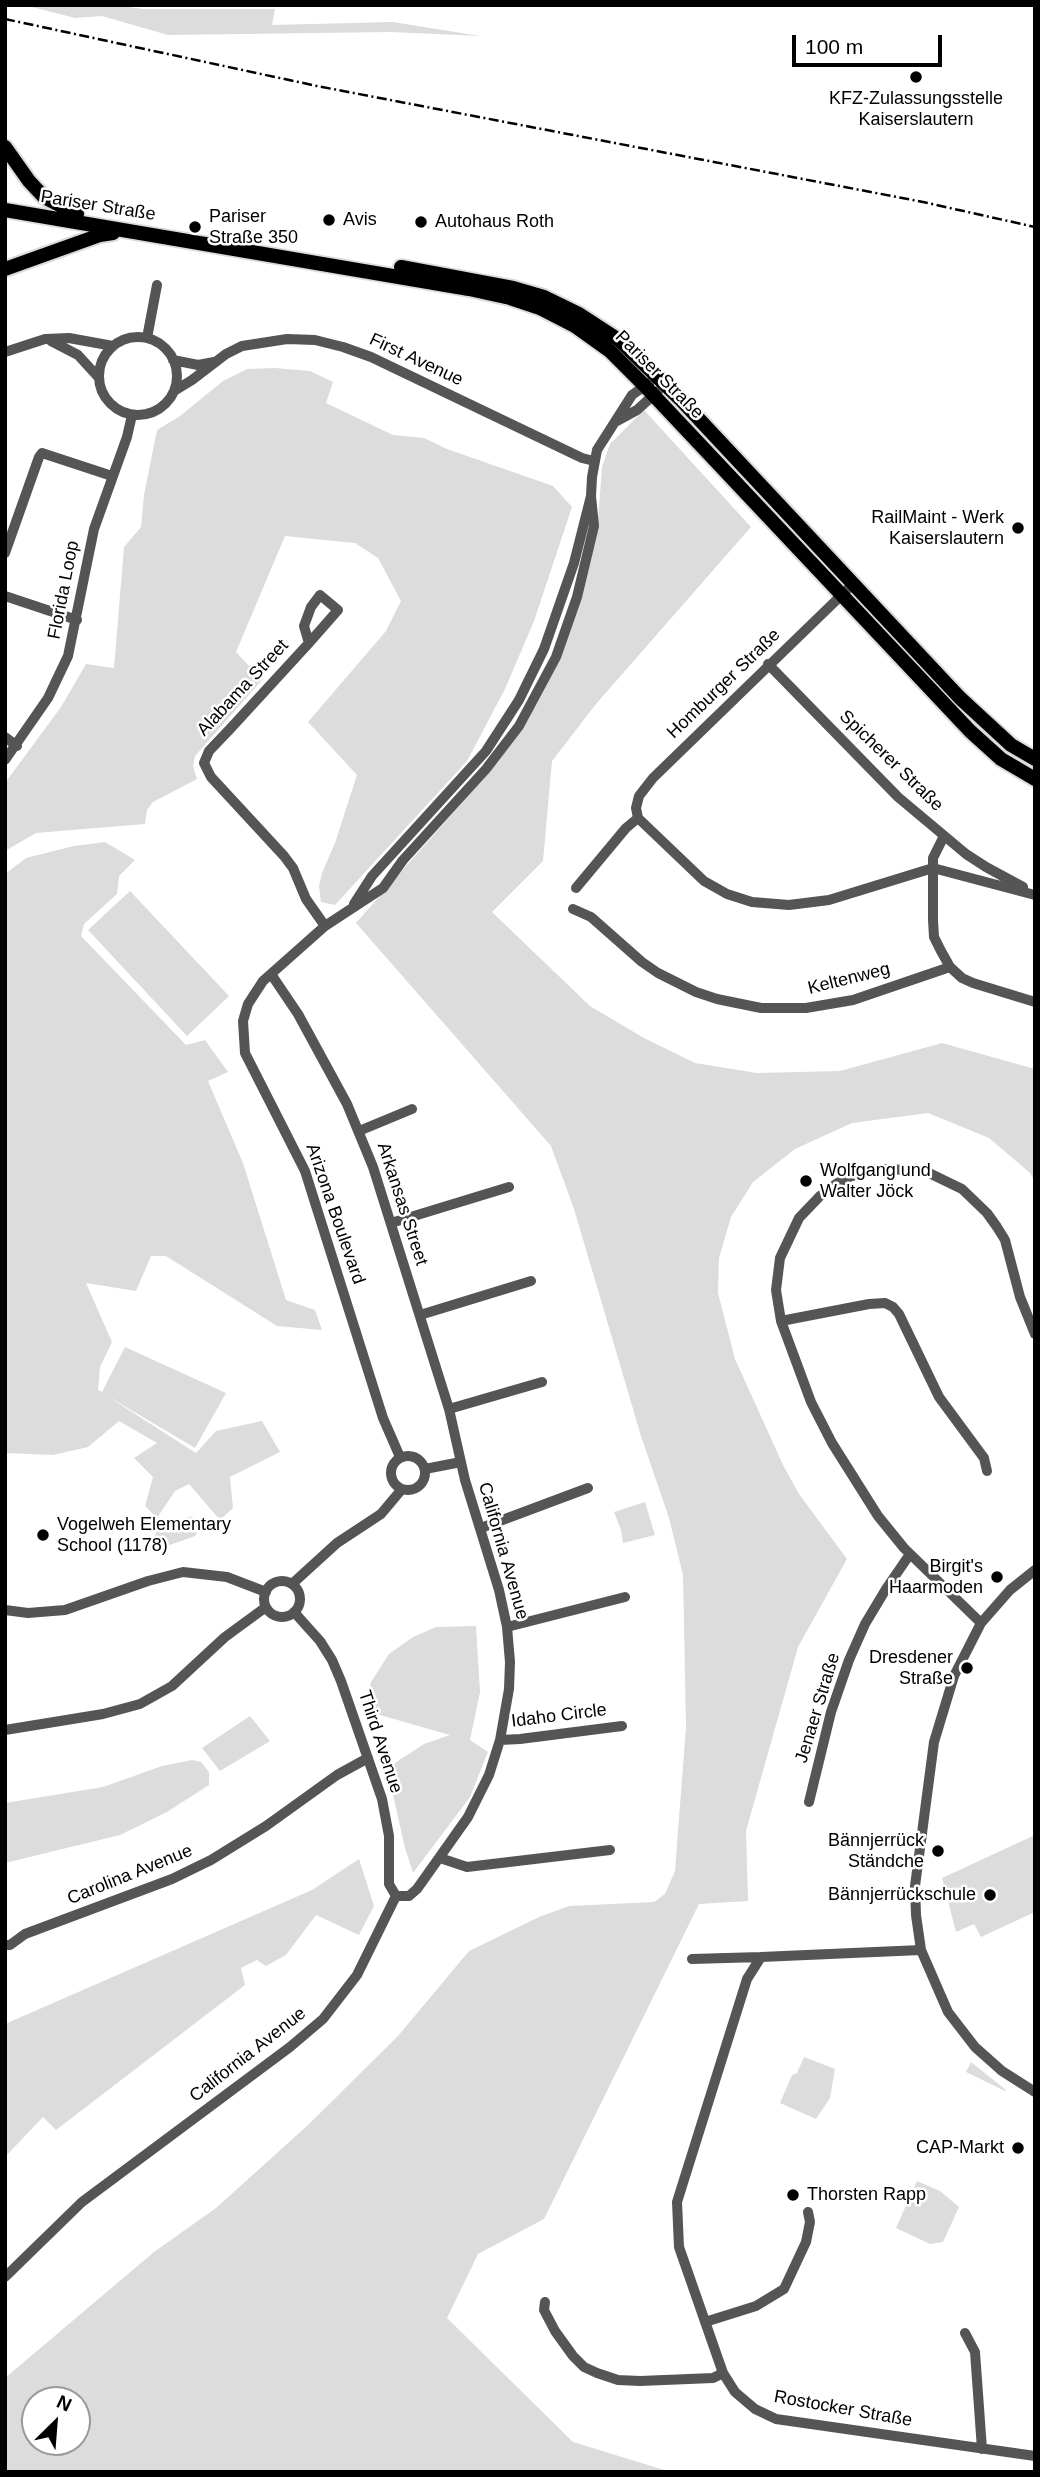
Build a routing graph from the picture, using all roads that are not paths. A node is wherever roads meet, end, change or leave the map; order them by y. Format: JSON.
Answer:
{"nodes":[{"id":1,"x":5,"y":148,"type":"edge"},
{"id":2,"x":5,"y":202,"type":"edge"},
{"id":3,"x":5,"y":210,"type":"edge"},
{"id":4,"x":77,"y":214,"type":"junction"},
{"id":5,"x":137,"y":233,"type":"junction"},
{"id":6,"x":5,"y":269,"type":"edge"},
{"id":7,"x":158,"y":285,"type":"dead end"},
{"id":8,"x":147,"y":338,"type":"junction"},
{"id":9,"x":45,"y":339,"type":"junction"},
{"id":10,"x":113,"y":346,"type":"junction"},
{"id":11,"x":5,"y":352,"type":"edge"},
{"id":12,"x":173,"y":360,"type":"junction"},
{"id":13,"x":217,"y":361,"type":"junction"},
{"id":14,"x":99,"y":378,"type":"junction"},
{"id":15,"x":662,"y":382,"type":"junction"},
{"id":16,"x":649,"y":390,"type":"junction"},
{"id":17,"x":174,"y":391,"type":"junction"},
{"id":18,"x":132,"y":415,"type":"junction"},
{"id":19,"x":594,"y":461,"type":"junction"},
{"id":20,"x":111,"y":476,"type":"junction"},
{"id":21,"x":591,"y":496,"type":"junction"},
{"id":22,"x":5,"y":553,"type":"edge"},
{"id":23,"x":853,"y":584,"type":"junction"},
{"id":24,"x":842,"y":594,"type":"junction"},
{"id":25,"x":5,"y":596,"type":"edge"},
{"id":26,"x":77,"y":620,"type":"junction"},
{"id":27,"x":309,"y":643,"type":"dead end"},
{"id":28,"x":768,"y":664,"type":"junction"},
{"id":29,"x":528,"y":682,"type":"junction"},
{"id":30,"x":537,"y":695,"type":"junction"},
{"id":31,"x":5,"y":737,"type":"edge"},
{"id":32,"x":17,"y":746,"type":"junction"},
{"id":33,"x":1035,"y":759,"type":"edge"},
{"id":34,"x":5,"y":761,"type":"edge"},
{"id":35,"x":1035,"y":779,"type":"edge"},
{"id":36,"x":638,"y":818,"type":"junction"},
{"id":37,"x":944,"y":836,"type":"junction"},
{"id":38,"x":933,"y":868,"type":"junction"},
{"id":39,"x":576,"y":888,"type":"dead end"},
{"id":40,"x":1035,"y":894,"type":"edge"},
{"id":41,"x":353,"y":906,"type":"junction"},
{"id":42,"x":573,"y":909,"type":"dead end"},
{"id":43,"x":325,"y":926,"type":"junction"},
{"id":44,"x":950,"y":967,"type":"junction"},
{"id":45,"x":271,"y":974,"type":"junction"},
{"id":46,"x":1035,"y":1002,"type":"edge"},
{"id":47,"x":412,"y":1110,"type":"dead end"},
{"id":48,"x":359,"y":1131,"type":"junction"},
{"id":49,"x":509,"y":1187,"type":"dead end"},
{"id":50,"x":391,"y":1223,"type":"junction"},
{"id":51,"x":531,"y":1281,"type":"dead end"},
{"id":52,"x":419,"y":1315,"type":"junction"},
{"id":53,"x":781,"y":1321,"type":"junction"},
{"id":54,"x":1035,"y":1334,"type":"edge"},
{"id":55,"x":542,"y":1381,"type":"dead end"},
{"id":56,"x":449,"y":1409,"type":"junction"},
{"id":57,"x":400,"y":1457,"type":"junction"},
{"id":58,"x":461,"y":1462,"type":"junction"},
{"id":59,"x":425,"y":1469,"type":"junction"},
{"id":60,"x":987,"y":1471,"type":"dead end"},
{"id":61,"x":588,"y":1488,"type":"dead end"},
{"id":62,"x":402,"y":1489,"type":"junction"},
{"id":63,"x":481,"y":1528,"type":"junction"},
{"id":64,"x":910,"y":1554,"type":"junction"},
{"id":65,"x":1035,"y":1570,"type":"edge"},
{"id":66,"x":292,"y":1584,"type":"junction"},
{"id":67,"x":266,"y":1592,"type":"junction"},
{"id":68,"x":625,"y":1597,"type":"dead end"},
{"id":69,"x":266,"y":1606,"type":"junction"},
{"id":70,"x":5,"y":1610,"type":"edge"},
{"id":71,"x":295,"y":1612,"type":"junction"},
{"id":72,"x":981,"y":1623,"type":"junction"},
{"id":73,"x":507,"y":1627,"type":"junction"},
{"id":74,"x":622,"y":1726,"type":"dead end"},
{"id":75,"x":5,"y":1730,"type":"edge"},
{"id":76,"x":500,"y":1740,"type":"junction"},
{"id":77,"x":368,"y":1758,"type":"junction"},
{"id":78,"x":809,"y":1802,"type":"dead end"},
{"id":79,"x":610,"y":1850,"type":"dead end"},
{"id":80,"x":440,"y":1858,"type":"junction"},
{"id":81,"x":396,"y":1896,"type":"junction"},
{"id":82,"x":5,"y":1945,"type":"edge"},
{"id":83,"x":921,"y":1950,"type":"junction"},
{"id":84,"x":761,"y":1956,"type":"junction"},
{"id":85,"x":692,"y":1959,"type":"dead end"},
{"id":86,"x":1035,"y":2092,"type":"edge"},
{"id":87,"x":808,"y":2212,"type":"dead end"},
{"id":88,"x":5,"y":2277,"type":"edge"},
{"id":89,"x":545,"y":2302,"type":"dead end"},
{"id":90,"x":705,"y":2322,"type":"junction"},
{"id":91,"x":965,"y":2333,"type":"dead end"},
{"id":92,"x":723,"y":2373,"type":"junction"},
{"id":93,"x":982,"y":2449,"type":"junction"},
{"id":94,"x":1035,"y":2456,"type":"edge"}],
"edges":[{"from":1,"to":4,"type":"main road"},
{"from":2,"to":4,"type":"main road","name":"Pariser Straße"},
{"from":3,"to":5,"type":"main road","name":"Pariser Straße"},
{"from":4,"to":15,"type":"main road","name":"Pariser Straße"},
{"from":5,"to":6,"type":"main road"},
{"from":5,"to":16,"type":"main road","name":"Pariser Straße"},
{"from":7,"to":8,"type":"street"},
{"from":8,"to":10,"type":"street"},
{"from":8,"to":12,"type":"street"},
{"from":9,"to":10,"type":"street"},
{"from":9,"to":11,"type":"street"},
{"from":9,"to":14,"type":"street"},
{"from":10,"to":14,"type":"street"},
{"from":12,"to":13,"type":"street","name":"First Avenue"},
{"from":12,"to":17,"type":"street"},
{"from":13,"to":17,"type":"street","name":"First Avenue"},
{"from":13,"to":19,"type":"street","name":"First Avenue"},
{"from":14,"to":18,"type":"street"},
{"from":15,"to":16,"type":"street","name":"Arizona Boulevard"},
{"from":15,"to":23,"type":"main road","name":"Pariser Straße"},
{"from":16,"to":19,"type":"street","name":"Arizona Boulevard"},
{"from":16,"to":24,"type":"main road","name":"Pariser Straße"},
{"from":17,"to":18,"type":"street"},
{"from":18,"to":20,"type":"street","name":"Florida Loop"},
{"from":19,"to":21,"type":"street","name":"Arizona Boulevard"},
{"from":20,"to":22,"type":"street"},
{"from":20,"to":26,"type":"street","name":"Florida Loop"},
{"from":21,"to":29,"type":"street","name":"Arizona Boulevard"},
{"from":21,"to":30,"type":"street","name":"Arizona Boulevard"},
{"from":23,"to":24,"type":"street","name":"Homburger Straße"},
{"from":23,"to":33,"type":"main road","name":"Pariser Straße"},
{"from":24,"to":28,"type":"street","name":"Homburger Straße"},
{"from":24,"to":35,"type":"main road","name":"Pariser Straße"},
{"from":25,"to":26,"type":"street"},
{"from":26,"to":32,"type":"street","name":"Florida Loop"},
{"from":27,"to":43,"type":"street","name":"Alabama Street"},
{"from":28,"to":36,"type":"street","name":"Homburger Straße"},
{"from":28,"to":37,"type":"street","name":"Spicherer Straße"},
{"from":29,"to":30,"type":"street"},
{"from":29,"to":41,"type":"street","name":"Arizona Boulevard"},
{"from":30,"to":41,"type":"street","name":"Arizona Boulevard"},
{"from":31,"to":32,"type":"street"},
{"from":32,"to":34,"type":"street","name":"Florida Loop"},
{"from":36,"to":38,"type":"street"},
{"from":36,"to":39,"type":"street","name":"Homburger Straße"},
{"from":37,"to":38,"type":"street"},
{"from":37,"to":40,"type":"street","name":"Spicherer Straße"},
{"from":38,"to":40,"type":"street","name":"Spicherer Straße"},
{"from":38,"to":44,"type":"street"},
{"from":41,"to":43,"type":"street","name":"Arizona Boulevard"},
{"from":42,"to":44,"type":"street","name":"Keltenweg"},
{"from":43,"to":45,"type":"street","name":"Arizona Boulevard"},
{"from":44,"to":46,"type":"street"},
{"from":45,"to":48,"type":"street","name":"Arkansas Street"},
{"from":45,"to":57,"type":"street","name":"Arizona Boulevard"},
{"from":47,"to":48,"type":"street"},
{"from":48,"to":50,"type":"street","name":"Arkansas Street"},
{"from":49,"to":50,"type":"street"},
{"from":50,"to":52,"type":"street","name":"Arkansas Street"},
{"from":51,"to":52,"type":"street"},
{"from":52,"to":56,"type":"street","name":"Arkansas Street"},
{"from":53,"to":54,"type":"street"},
{"from":53,"to":60,"type":"street"},
{"from":53,"to":64,"type":"street"},
{"from":55,"to":56,"type":"street"},
{"from":56,"to":58,"type":"street","name":"Arkansas Street"},
{"from":57,"to":59,"type":"street"},
{"from":57,"to":62,"type":"street"},
{"from":58,"to":59,"type":"street"},
{"from":58,"to":63,"type":"street","name":"California Avenue"},
{"from":59,"to":62,"type":"street"},
{"from":61,"to":63,"type":"street"},
{"from":62,"to":66,"type":"street"},
{"from":63,"to":73,"type":"street","name":"California Avenue"},
{"from":64,"to":72,"type":"street"},
{"from":64,"to":78,"type":"street","name":"Jenaer Straße"},
{"from":65,"to":72,"type":"street"},
{"from":66,"to":67,"type":"street"},
{"from":66,"to":71,"type":"street"},
{"from":67,"to":69,"type":"street"},
{"from":67,"to":70,"type":"street"},
{"from":68,"to":73,"type":"street"},
{"from":69,"to":71,"type":"street"},
{"from":69,"to":75,"type":"street"},
{"from":71,"to":77,"type":"street","name":"Third Avenue"},
{"from":72,"to":83,"type":"street"},
{"from":73,"to":76,"type":"street","name":"California Avenue"},
{"from":74,"to":76,"type":"street","name":"Idaho Circle"},
{"from":76,"to":80,"type":"street","name":"California Avenue"},
{"from":77,"to":81,"type":"street","name":"Third Avenue"},
{"from":77,"to":82,"type":"street","name":"Carolina Avenue"},
{"from":79,"to":80,"type":"street"},
{"from":80,"to":81,"type":"street","name":"California Avenue"},
{"from":81,"to":88,"type":"street","name":"California Avenue"},
{"from":83,"to":84,"type":"street"},
{"from":83,"to":86,"type":"street"},
{"from":84,"to":85,"type":"street"},
{"from":84,"to":90,"type":"street","name":"Rostocker Straße"},
{"from":87,"to":90,"type":"street"},
{"from":89,"to":92,"type":"street"},
{"from":90,"to":92,"type":"street","name":"Rostocker Straße"},
{"from":91,"to":93,"type":"street"},
{"from":92,"to":93,"type":"street","name":"Rostocker Straße"},
{"from":93,"to":94,"type":"street","name":"Rostocker Straße"}]}
